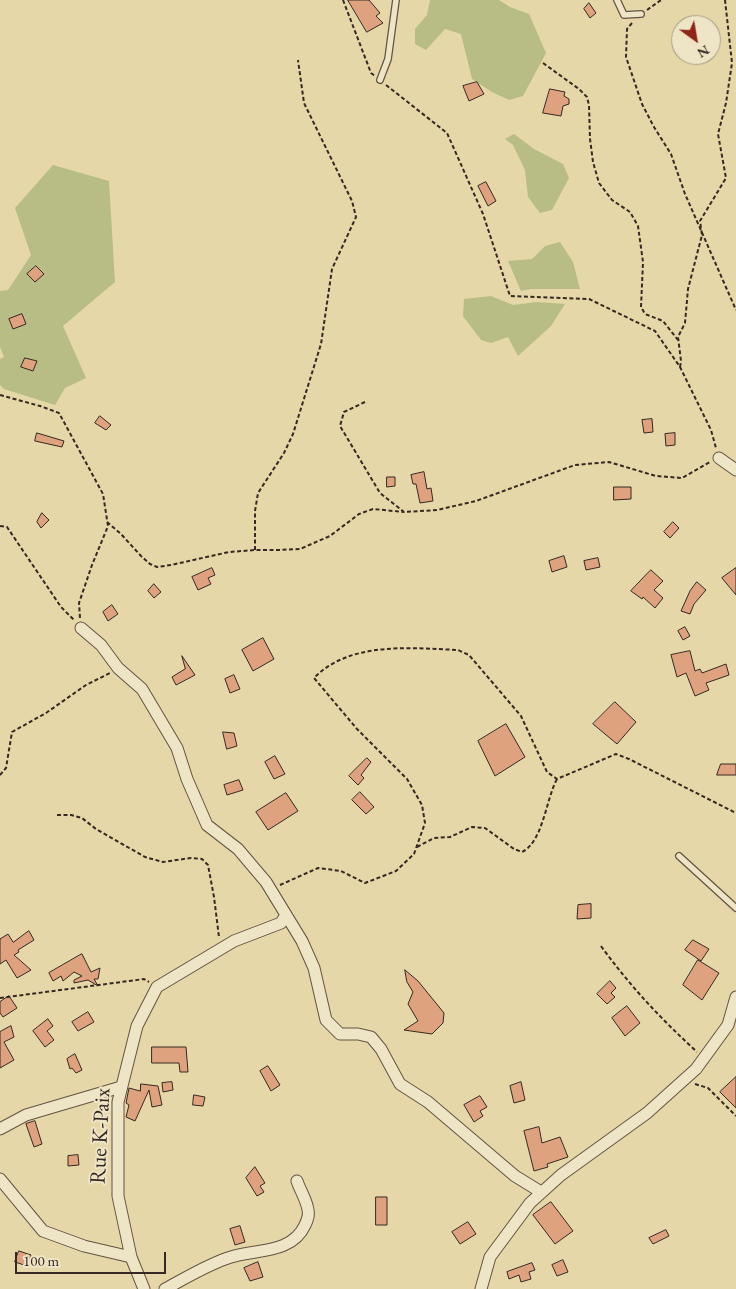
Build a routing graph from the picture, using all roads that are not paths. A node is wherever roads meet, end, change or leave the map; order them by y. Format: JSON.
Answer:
{"nodes":[{"id":1,"x":396,"y":0,"type":"edge"},
{"id":2,"x":617,"y":0,"type":"edge"},
{"id":3,"x":641,"y":14,"type":"road end"},
{"id":4,"x":380,"y":80,"type":"road end"},
{"id":5,"x":719,"y":458,"type":"road end"},
{"id":6,"x":736,"y":470,"type":"edge"},
{"id":7,"x":81,"y":628,"type":"road end"},
{"id":8,"x":680,"y":856,"type":"dead end"},
{"id":9,"x":736,"y":908,"type":"edge"},
{"id":10,"x":286,"y":914,"type":"junction"},
{"id":11,"x":736,"y":997,"type":"edge"},
{"id":12,"x":121,"y":1087,"type":"junction"},
{"id":13,"x":0,"y":1128,"type":"edge"},
{"id":14,"x":0,"y":1179,"type":"edge"},
{"id":15,"x":297,"y":1181,"type":"dead end"},
{"id":16,"x":4,"y":1191,"type":"edge"},
{"id":17,"x":541,"y":1192,"type":"junction"},
{"id":18,"x":130,"y":1257,"type":"junction"},
{"id":19,"x":144,"y":1289,"type":"edge"},
{"id":20,"x":165,"y":1289,"type":"edge"},
{"id":21,"x":481,"y":1289,"type":"edge"}],
"edges":[{"from":1,"to":4,"type":"lane"},
{"from":2,"to":3,"type":"lane"},
{"from":5,"to":6,"type":"street"},
{"from":7,"to":10,"type":"street"},
{"from":8,"to":9,"type":"lane"},
{"from":10,"to":12,"type":"street","name":"Rue K-Paix"},
{"from":10,"to":17,"type":"street"},
{"from":11,"to":17,"type":"street"},
{"from":12,"to":13,"type":"street"},
{"from":12,"to":18,"type":"street","name":"Rue K-Paix"},
{"from":14,"to":16,"type":"street"},
{"from":15,"to":20,"type":"street"},
{"from":16,"to":18,"type":"street"},
{"from":17,"to":21,"type":"street"},
{"from":18,"to":19,"type":"street","name":"Rue K-Paix"}]}
